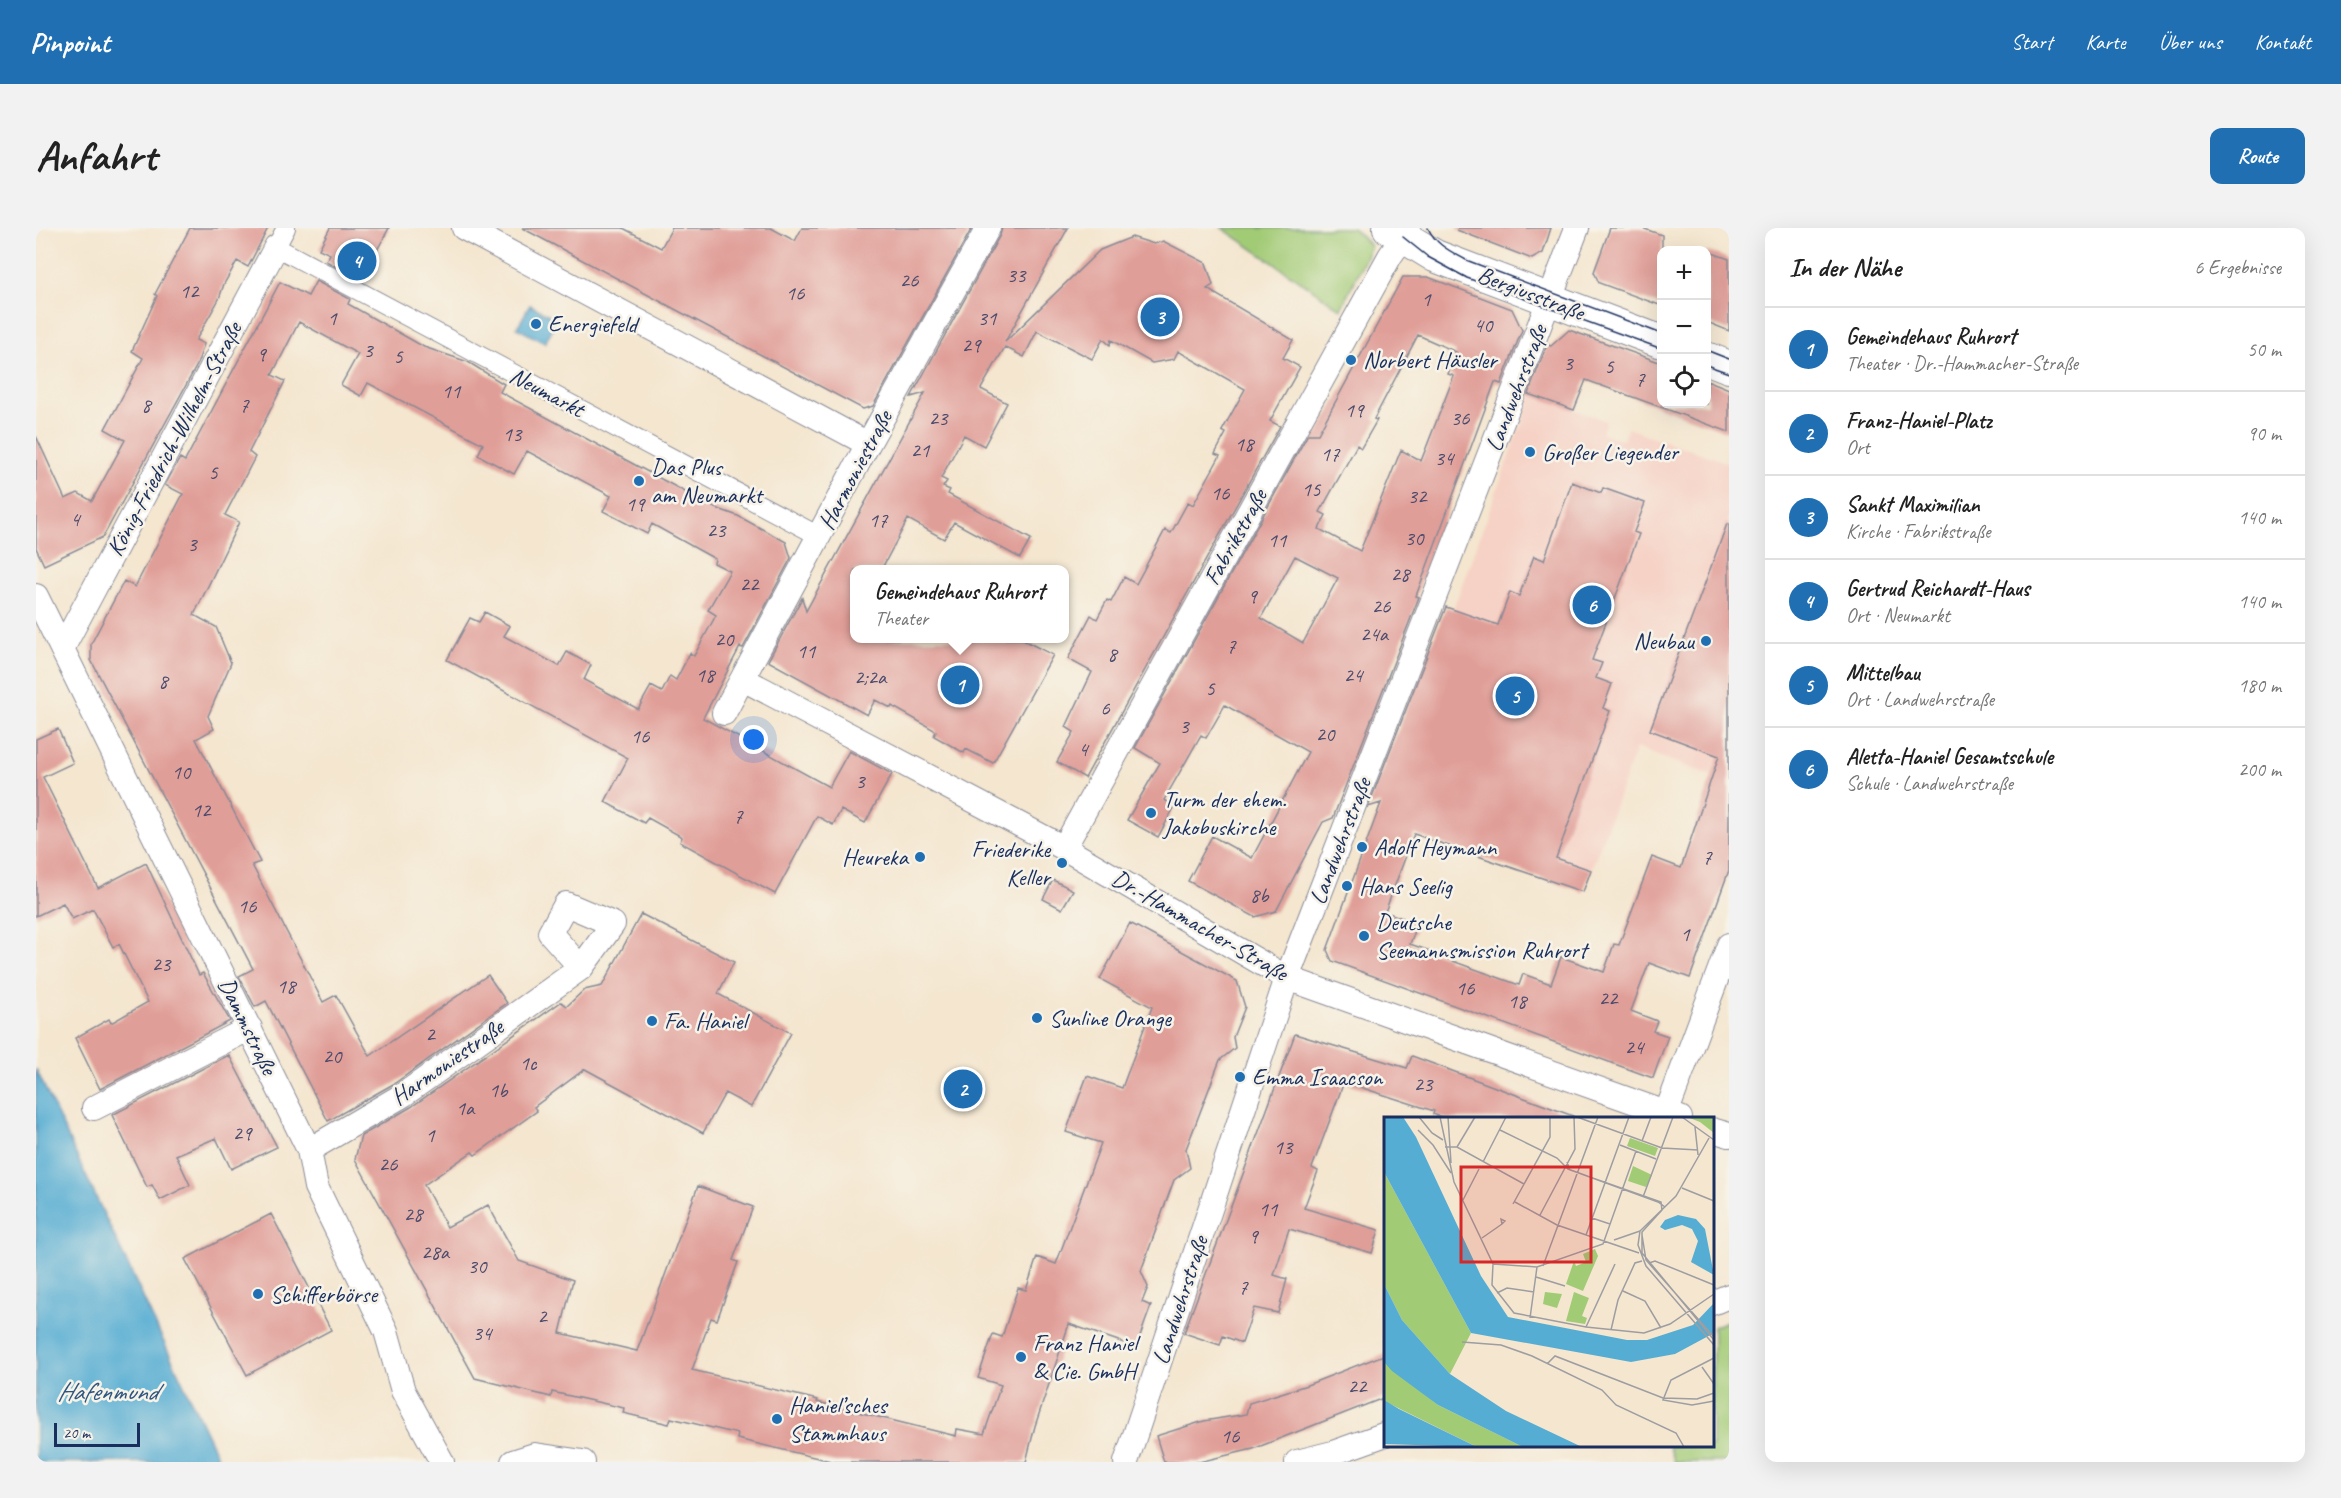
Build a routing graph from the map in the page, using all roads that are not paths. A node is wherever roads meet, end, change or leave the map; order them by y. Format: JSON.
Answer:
{"nodes":[{"id":1,"x":464,"y":228,"type":"edge"},
{"id":2,"x":988,"y":228,"type":"edge"},
{"id":3,"x":1577,"y":228,"type":"edge"},
{"id":4,"x":1400,"y":231,"type":"edge"},
{"id":5,"x":281,"y":238,"type":"edge"},
{"id":6,"x":1550,"y":300,"type":"junction"},
{"id":7,"x":1657,"y":340,"type":"edge"},
{"id":8,"x":1711,"y":360,"type":"edge"},
{"id":9,"x":1729,"y":367,"type":"edge"},
{"id":10,"x":868,"y":444,"type":"junction"},
{"id":11,"x":819,"y":536,"type":"junction"},
{"id":12,"x":36,"y":596,"type":"edge"},
{"id":13,"x":62,"y":649,"type":"junction"},
{"id":14,"x":743,"y":679,"type":"junction"},
{"id":15,"x":724,"y":713,"type":"dead end"},
{"id":16,"x":1064,"y":848,"type":"junction"},
{"id":17,"x":1729,"y":945,"type":"edge"},
{"id":18,"x":581,"y":968,"type":"dead end"},
{"id":19,"x":1287,"y":978,"type":"junction"},
{"id":20,"x":250,"y":1028,"type":"junction"},
{"id":21,"x":94,"y":1108,"type":"dead end"},
{"id":22,"x":1673,"y":1116,"type":"edge"},
{"id":23,"x":1714,"y":1130,"type":"edge"},
{"id":24,"x":1729,"y":1135,"type":"edge"},
{"id":25,"x":309,"y":1150,"type":"junction"},
{"id":26,"x":1729,"y":1296,"type":"edge"},
{"id":27,"x":1714,"y":1303,"type":"edge"},
{"id":28,"x":1384,"y":1435,"type":"edge"},
{"id":29,"x":442,"y":1462,"type":"edge"},
{"id":30,"x":513,"y":1462,"type":"edge"},
{"id":31,"x":584,"y":1462,"type":"edge"},
{"id":32,"x":1126,"y":1462,"type":"edge"},
{"id":33,"x":1297,"y":1462,"type":"edge"}],
"edges":[{"from":1,"to":10,"type":"street"},
{"from":2,"to":10,"type":"street","name":"Harmoniestraße"},
{"from":3,"to":6,"type":"street","name":"Landwehrstraße"},
{"from":4,"to":6,"type":"street","name":"Bergiusstraße"},
{"from":4,"to":16,"type":"street","name":"Fabrikstraße"},
{"from":5,"to":11,"type":"street","name":"Neumarkt"},
{"from":5,"to":13,"type":"street","name":"König-Friedrich-Wilhelm-Straße"},
{"from":6,"to":7,"type":"street","name":"Bergiusstraße"},
{"from":6,"to":19,"type":"street","name":"Landwehrstraße"},
{"from":8,"to":9,"type":"street"},
{"from":10,"to":11,"type":"street","name":"Harmoniestraße"},
{"from":11,"to":14,"type":"street","name":"Harmoniestraße"},
{"from":12,"to":13,"type":"street","name":"Dammstraße"},
{"from":13,"to":20,"type":"street","name":"Dammstraße"},
{"from":14,"to":15,"type":"street","name":"Harmoniestraße"},
{"from":14,"to":16,"type":"street","name":"Dr.-Hammacher-Straße"},
{"from":16,"to":19,"type":"street","name":"Dr.-Hammacher-Straße"},
{"from":17,"to":22,"type":"street"},
{"from":18,"to":25,"type":"street","name":"Harmoniestraße"},
{"from":19,"to":22,"type":"street","name":"Dr.-Hammacher-Straße"},
{"from":19,"to":32,"type":"street","name":"Landwehrstraße"},
{"from":20,"to":21,"type":"street"},
{"from":20,"to":25,"type":"street","name":"Dammstraße"},
{"from":23,"to":24,"type":"street"},
{"from":25,"to":29,"type":"street","name":"Dammstraße"},
{"from":26,"to":27,"type":"street"},
{"from":28,"to":33,"type":"street"},
{"from":30,"to":31,"type":"street"}]}
